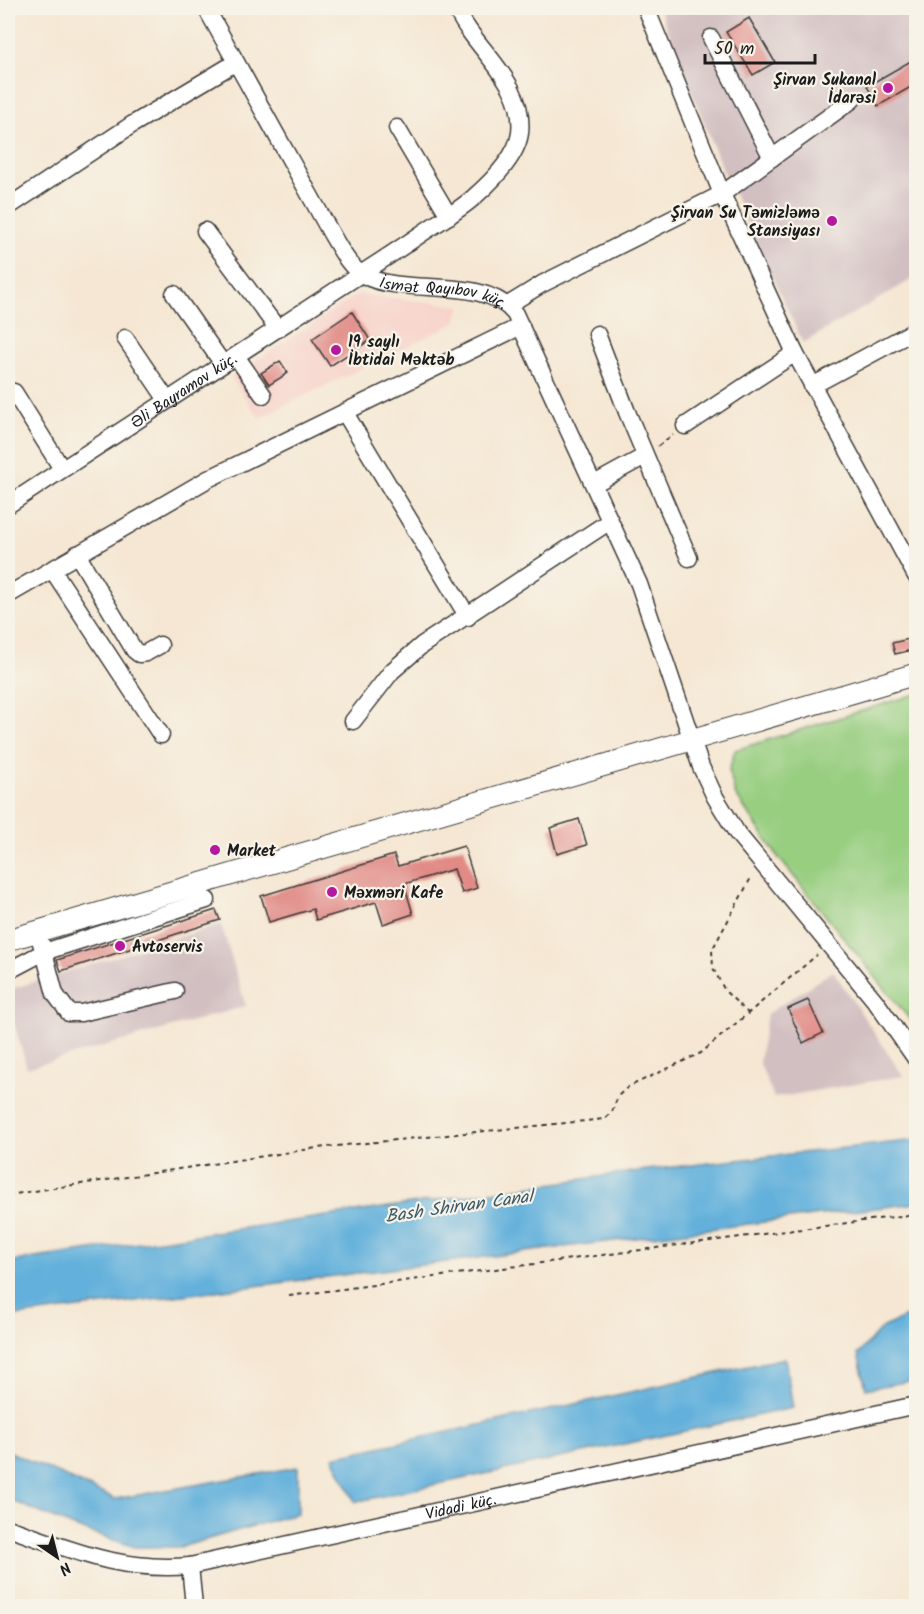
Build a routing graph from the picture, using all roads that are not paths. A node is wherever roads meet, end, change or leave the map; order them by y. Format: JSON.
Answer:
{"nodes":[{"id":1,"x":206,"y":8,"type":"edge"},
{"id":2,"x":456,"y":8,"type":"edge"},
{"id":3,"x":646,"y":8,"type":"edge"},
{"id":4,"x":711,"y":38,"type":"dead end"},
{"id":5,"x":235,"y":63,"type":"junction"},
{"id":6,"x":852,"y":100,"type":"dead end"},
{"id":7,"x":397,"y":128,"type":"dead end"},
{"id":8,"x":772,"y":158,"type":"junction"},
{"id":9,"x":722,"y":194,"type":"junction"},
{"id":10,"x":8,"y":207,"type":"edge"},
{"id":11,"x":448,"y":216,"type":"junction"},
{"id":12,"x":205,"y":231,"type":"dead end"},
{"id":13,"x":361,"y":274,"type":"junction"},
{"id":14,"x":174,"y":294,"type":"dead end"},
{"id":15,"x":508,"y":305,"type":"junction"},
{"id":16,"x":521,"y":326,"type":"junction"},
{"id":17,"x":277,"y":328,"type":"junction"},
{"id":18,"x":916,"y":330,"type":"edge"},
{"id":19,"x":597,"y":334,"type":"dead end"},
{"id":20,"x":125,"y":338,"type":"dead end"},
{"id":21,"x":795,"y":353,"type":"junction"},
{"id":22,"x":230,"y":360,"type":"junction"},
{"id":23,"x":812,"y":386,"type":"junction"},
{"id":24,"x":14,"y":392,"type":"dead end"},
{"id":25,"x":263,"y":395,"type":"dead end"},
{"id":26,"x":167,"y":400,"type":"junction"},
{"id":27,"x":345,"y":413,"type":"junction"},
{"id":28,"x":685,"y":426,"type":"road end"},
{"id":29,"x":645,"y":456,"type":"junction"},
{"id":30,"x":62,"y":469,"type":"junction"},
{"id":31,"x":594,"y":484,"type":"junction"},
{"id":32,"x":8,"y":505,"type":"edge"},
{"id":33,"x":610,"y":521,"type":"junction"},
{"id":34,"x":77,"y":554,"type":"junction"},
{"id":35,"x":688,"y":558,"type":"dead end"},
{"id":36,"x":52,"y":568,"type":"junction"},
{"id":37,"x":916,"y":576,"type":"edge"},
{"id":38,"x":8,"y":595,"type":"edge"},
{"id":39,"x":468,"y":617,"type":"junction"},
{"id":40,"x":160,"y":645,"type":"dead end"},
{"id":41,"x":916,"y":674,"type":"edge"},
{"id":42,"x":353,"y":721,"type":"dead end"},
{"id":43,"x":161,"y":735,"type":"dead end"},
{"id":44,"x":692,"y":740,"type":"junction"},
{"id":45,"x":207,"y":900,"type":"dead end"},
{"id":46,"x":38,"y":931,"type":"junction"},
{"id":47,"x":8,"y":940,"type":"edge"},
{"id":48,"x":44,"y":952,"type":"junction"},
{"id":49,"x":8,"y":971,"type":"edge"},
{"id":50,"x":175,"y":991,"type":"dead end"},
{"id":51,"x":916,"y":1059,"type":"edge"},
{"id":52,"x":916,"y":1405,"type":"edge"},
{"id":53,"x":8,"y":1528,"type":"edge"},
{"id":54,"x":190,"y":1566,"type":"junction"},
{"id":55,"x":194,"y":1606,"type":"edge"}],
"edges":[{"from":1,"to":5,"type":"street","name":"İsmət Qayıbov küç."},
{"from":2,"to":11,"type":"street","name":"Əli Bayramov küç."},
{"from":3,"to":9,"type":"street"},
{"from":4,"to":8,"type":"street"},
{"from":5,"to":10,"type":"street"},
{"from":5,"to":13,"type":"street","name":"İsmət Qayıbov küç."},
{"from":6,"to":8,"type":"street"},
{"from":7,"to":11,"type":"street"},
{"from":8,"to":9,"type":"street"},
{"from":9,"to":15,"type":"street"},
{"from":9,"to":21,"type":"street"},
{"from":11,"to":13,"type":"street","name":"Əli Bayramov küç."},
{"from":12,"to":17,"type":"street"},
{"from":13,"to":15,"type":"street","name":"İsmət Qayıbov küç."},
{"from":13,"to":17,"type":"street","name":"Əli Bayramov küç."},
{"from":14,"to":22,"type":"street"},
{"from":15,"to":16,"type":"street","name":"İsmət Qayıbov küç."},
{"from":16,"to":27,"type":"street"},
{"from":16,"to":31,"type":"street","name":"İsmət Qayıbov küç."},
{"from":17,"to":22,"type":"street","name":"Əli Bayramov küç."},
{"from":18,"to":23,"type":"street"},
{"from":19,"to":29,"type":"street"},
{"from":20,"to":26,"type":"street"},
{"from":21,"to":23,"type":"street"},
{"from":21,"to":28,"type":"street"},
{"from":22,"to":25,"type":"street"},
{"from":22,"to":26,"type":"street","name":"Əli Bayramov küç."},
{"from":23,"to":37,"type":"street"},
{"from":24,"to":30,"type":"street"},
{"from":26,"to":30,"type":"street","name":"Əli Bayramov küç."},
{"from":27,"to":34,"type":"street"},
{"from":27,"to":39,"type":"street"},
{"from":29,"to":31,"type":"street"},
{"from":29,"to":35,"type":"street"},
{"from":30,"to":32,"type":"street","name":"Əli Bayramov küç."},
{"from":31,"to":33,"type":"street","name":"İsmət Qayıbov küç."},
{"from":33,"to":39,"type":"street"},
{"from":33,"to":44,"type":"street","name":"İsmət Qayıbov küç."},
{"from":34,"to":36,"type":"street"},
{"from":34,"to":40,"type":"street"},
{"from":36,"to":38,"type":"street"},
{"from":36,"to":43,"type":"street"},
{"from":39,"to":42,"type":"street"},
{"from":41,"to":44,"type":"main road"},
{"from":44,"to":46,"type":"main road"},
{"from":44,"to":51,"type":"street","name":"İsmət Qayıbov küç."},
{"from":45,"to":48,"type":"street"},
{"from":46,"to":47,"type":"main road"},
{"from":46,"to":48,"type":"street"},
{"from":48,"to":49,"type":"street"},
{"from":48,"to":50,"type":"street"},
{"from":52,"to":54,"type":"street","name":"Vidadi küç."},
{"from":53,"to":54,"type":"street","name":"Vidadi küç."},
{"from":54,"to":55,"type":"street"}]}
